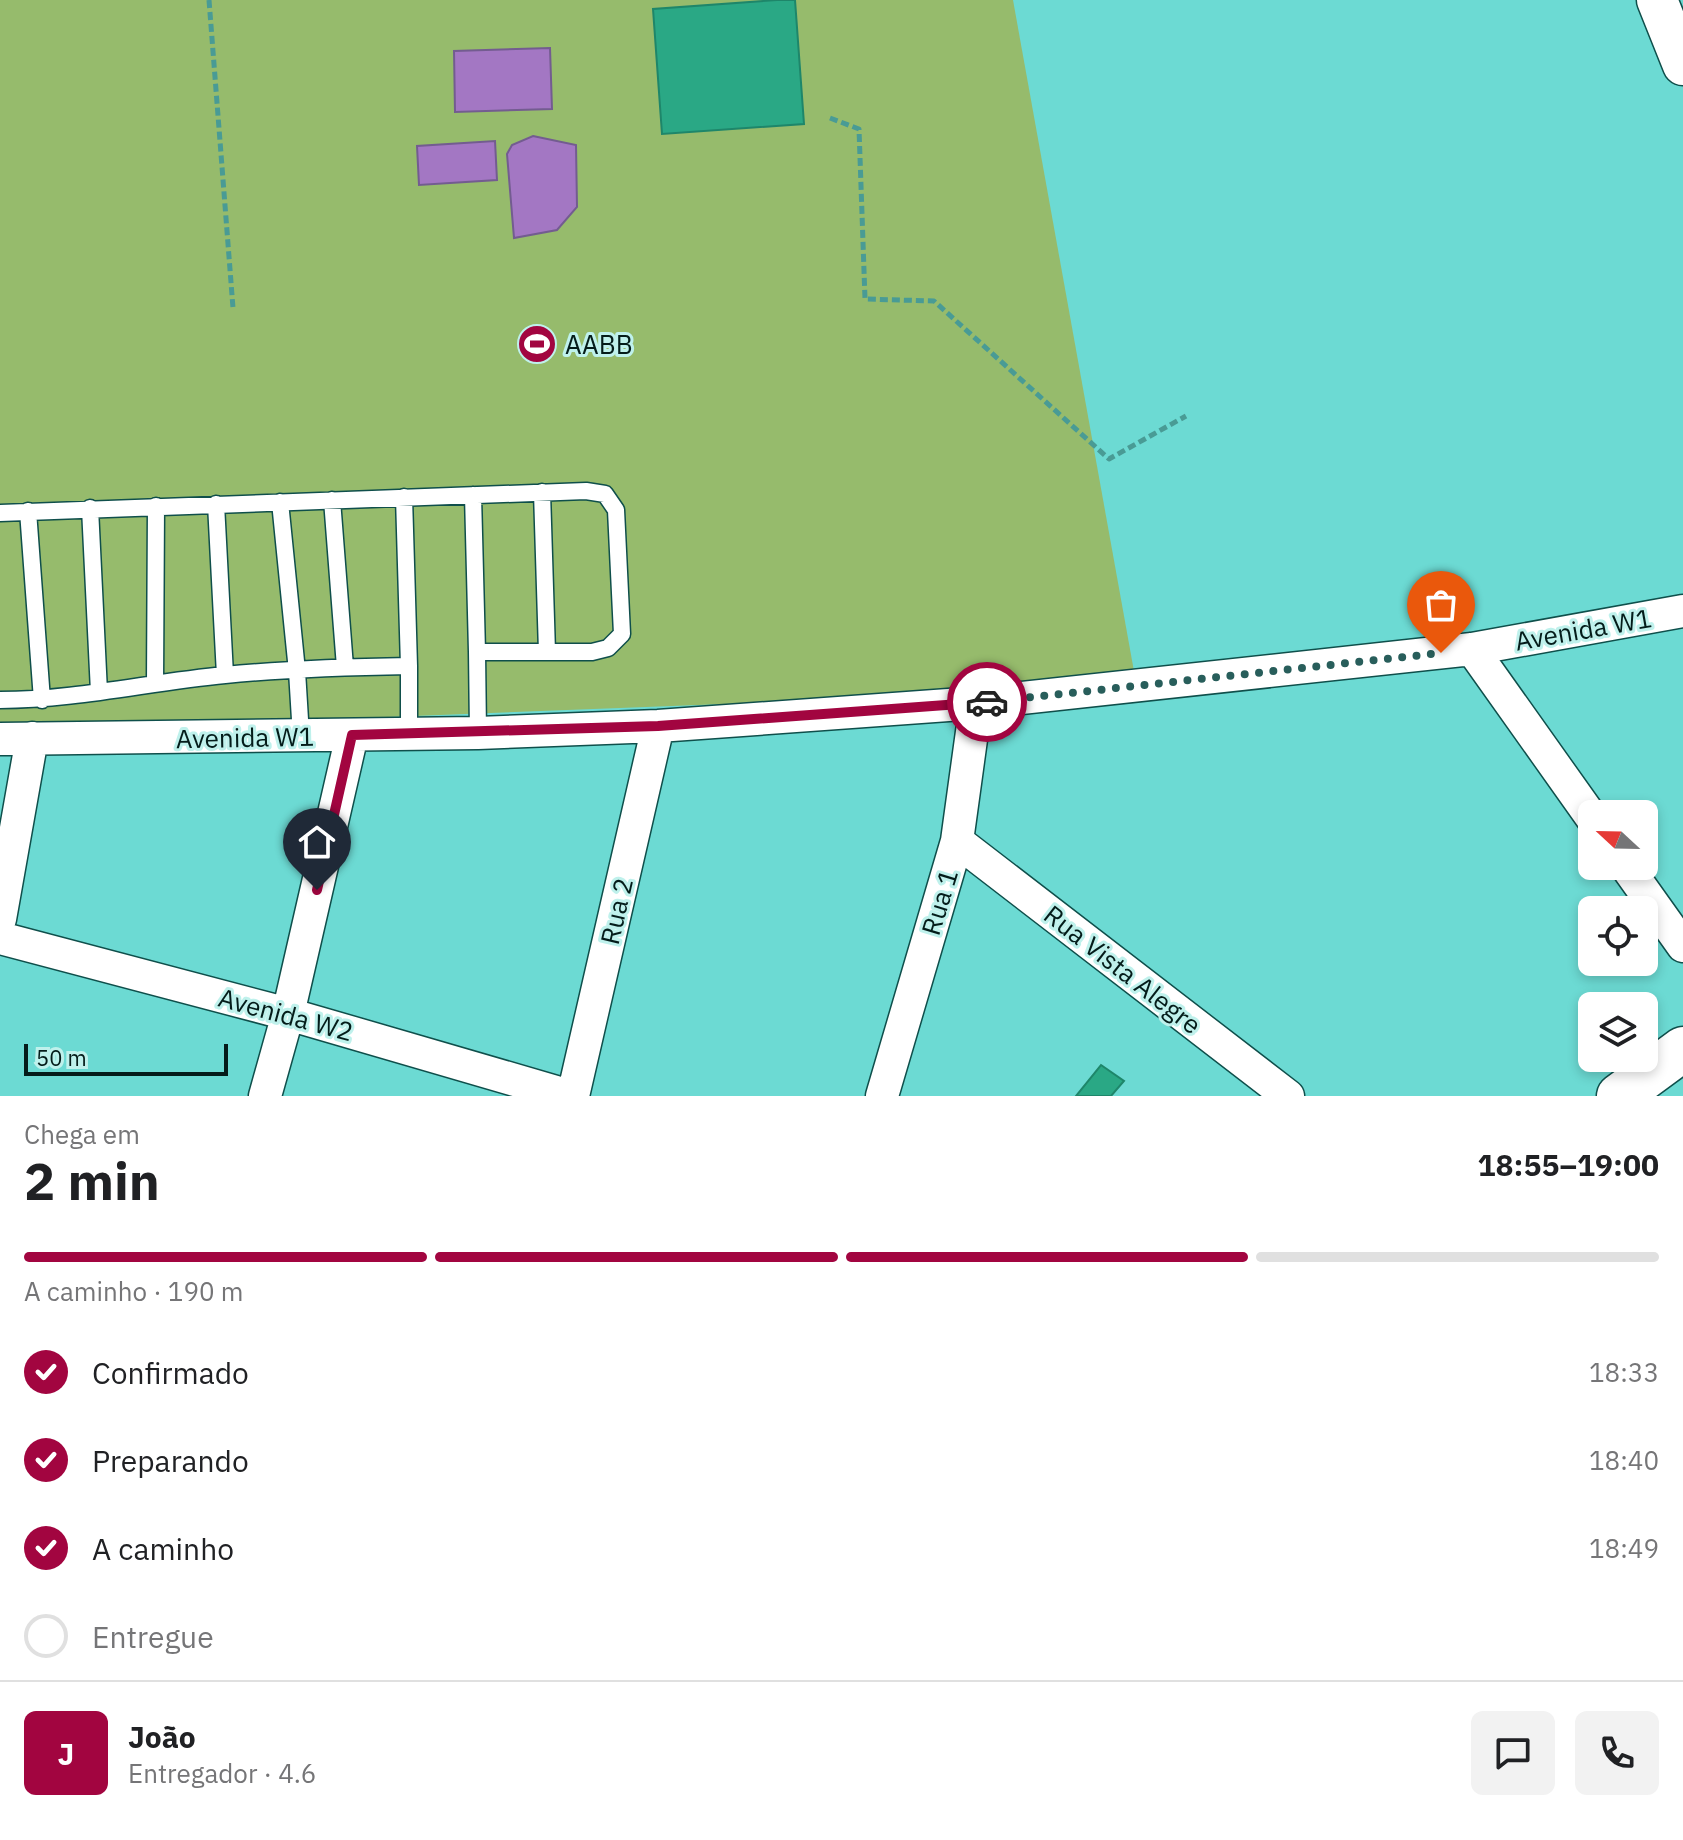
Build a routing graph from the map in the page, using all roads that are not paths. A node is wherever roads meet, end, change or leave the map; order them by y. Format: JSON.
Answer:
{"nodes":[{"id":1,"x":1657,"y":0,"type":"edge"},
{"id":2,"x":1683,"y":65,"type":"edge"},
{"id":3,"x":542,"y":492,"type":"junction"},
{"id":4,"x":473,"y":495,"type":"junction"},
{"id":5,"x":404,"y":497,"type":"junction"},
{"id":6,"x":332,"y":500,"type":"junction"},
{"id":7,"x":280,"y":502,"type":"junction"},
{"id":8,"x":216,"y":504,"type":"junction"},
{"id":9,"x":156,"y":506,"type":"junction"},
{"id":10,"x":90,"y":508,"type":"junction"},
{"id":11,"x":28,"y":511,"type":"junction"},
{"id":12,"x":0,"y":513,"type":"edge"},
{"id":13,"x":1683,"y":611,"type":"edge"},
{"id":14,"x":1472,"y":649,"type":"junction"},
{"id":15,"x":477,"y":652,"type":"junction"},
{"id":16,"x":547,"y":652,"type":"junction"},
{"id":17,"x":409,"y":666,"type":"junction"},
{"id":18,"x":345,"y":667,"type":"junction"},
{"id":19,"x":297,"y":671,"type":"junction"},
{"id":20,"x":225,"y":675,"type":"junction"},
{"id":21,"x":155,"y":684,"type":"junction"},
{"id":22,"x":99,"y":692,"type":"junction"},
{"id":23,"x":0,"y":700,"type":"edge"},
{"id":24,"x":42,"y":700,"type":"junction"},
{"id":25,"x":976,"y":703,"type":"junction"},
{"id":26,"x":658,"y":726,"type":"junction"},
{"id":27,"x":478,"y":733,"type":"junction"},
{"id":28,"x":409,"y":734,"type":"junction"},
{"id":29,"x":352,"y":735,"type":"junction"},
{"id":30,"x":301,"y":736,"type":"junction"},
{"id":31,"x":32,"y":738,"type":"junction"},
{"id":32,"x":0,"y":739,"type":"edge"},
{"id":33,"x":1579,"y":800,"type":"edge"},
{"id":34,"x":957,"y":841,"type":"junction"},
{"id":35,"x":1636,"y":880,"type":"edge"},
{"id":36,"x":0,"y":919,"type":"edge"},
{"id":37,"x":0,"y":938,"type":"edge"},
{"id":38,"x":1683,"y":946,"type":"edge"},
{"id":39,"x":288,"y":1014,"type":"junction"},
{"id":40,"x":1683,"y":1049,"type":"edge"},
{"id":41,"x":265,"y":1096,"type":"edge"},
{"id":42,"x":572,"y":1096,"type":"edge"},
{"id":43,"x":882,"y":1096,"type":"edge"},
{"id":44,"x":1288,"y":1096,"type":"edge"},
{"id":45,"x":1619,"y":1096,"type":"edge"}],
"edges":[{"from":1,"to":2,"type":"street"},
{"from":3,"to":4,"type":"lane"},
{"from":3,"to":16,"type":"lane"},
{"from":3,"to":16,"type":"lane"},
{"from":4,"to":5,"type":"lane"},
{"from":4,"to":15,"type":"lane"},
{"from":5,"to":6,"type":"lane"},
{"from":5,"to":17,"type":"lane"},
{"from":6,"to":7,"type":"lane"},
{"from":6,"to":18,"type":"lane"},
{"from":7,"to":8,"type":"lane"},
{"from":7,"to":19,"type":"lane"},
{"from":8,"to":9,"type":"lane"},
{"from":8,"to":20,"type":"lane"},
{"from":9,"to":10,"type":"lane"},
{"from":9,"to":21,"type":"lane"},
{"from":10,"to":11,"type":"lane"},
{"from":10,"to":22,"type":"lane"},
{"from":11,"to":12,"type":"lane"},
{"from":11,"to":24,"type":"lane"},
{"from":13,"to":14,"type":"street","name":"Avenida W1"},
{"from":14,"to":25,"type":"street","name":"Avenida W1"},
{"from":14,"to":33,"type":"street"},
{"from":15,"to":16,"type":"lane"},
{"from":15,"to":27,"type":"lane"},
{"from":17,"to":18,"type":"lane"},
{"from":17,"to":28,"type":"lane"},
{"from":18,"to":19,"type":"lane"},
{"from":19,"to":20,"type":"lane"},
{"from":19,"to":30,"type":"lane"},
{"from":20,"to":21,"type":"lane"},
{"from":21,"to":22,"type":"lane"},
{"from":22,"to":24,"type":"lane"},
{"from":23,"to":24,"type":"lane"},
{"from":25,"to":26,"type":"street","name":"Avenida W1"},
{"from":25,"to":34,"type":"street","name":"Rua 1"},
{"from":26,"to":27,"type":"street","name":"Avenida W1"},
{"from":26,"to":42,"type":"street","name":"Rua 2"},
{"from":27,"to":28,"type":"street","name":"Avenida W1"},
{"from":28,"to":29,"type":"street","name":"Avenida W1"},
{"from":29,"to":30,"type":"street","name":"Avenida W1"},
{"from":29,"to":39,"type":"street"},
{"from":30,"to":31,"type":"street","name":"Avenida W1"},
{"from":31,"to":32,"type":"street","name":"Avenida W1"},
{"from":31,"to":36,"type":"street"},
{"from":34,"to":43,"type":"street","name":"Rua 1"},
{"from":34,"to":44,"type":"street","name":"Rua Vista Alegre"},
{"from":35,"to":38,"type":"street"},
{"from":37,"to":39,"type":"street","name":"Avenida W2"},
{"from":39,"to":41,"type":"street"},
{"from":39,"to":42,"type":"street","name":"Avenida W2"},
{"from":40,"to":45,"type":"main road"}]}
